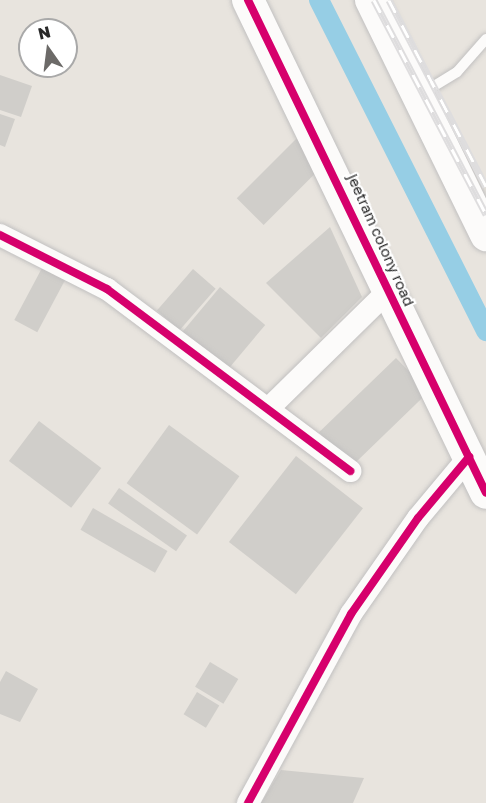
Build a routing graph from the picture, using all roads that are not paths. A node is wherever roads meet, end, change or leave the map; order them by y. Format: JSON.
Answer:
{"nodes":[{"id":1,"x":248,"y":0,"type":"edge"},
{"id":2,"x":371,"y":0,"type":"edge"},
{"id":3,"x":486,"y":39,"type":"edge"},
{"id":4,"x":418,"y":96,"type":"junction"},
{"id":5,"x":0,"y":235,"type":"edge"},
{"id":6,"x":486,"y":235,"type":"edge"},
{"id":7,"x":388,"y":291,"type":"junction"},
{"id":8,"x":268,"y":409,"type":"junction"},
{"id":9,"x":469,"y":457,"type":"junction"},
{"id":10,"x":350,"y":471,"type":"dead end"},
{"id":11,"x":486,"y":493,"type":"edge"},
{"id":12,"x":248,"y":803,"type":"edge"}],
"edges":[{"from":1,"to":7,"type":"street","name":"jeetram colony road"},
{"from":2,"to":4,"type":"street"},
{"from":3,"to":4,"type":"lane"},
{"from":4,"to":6,"type":"street"},
{"from":5,"to":8,"type":"street"},
{"from":7,"to":8,"type":"street"},
{"from":7,"to":9,"type":"street","name":"jeetram colony road"},
{"from":8,"to":10,"type":"street"},
{"from":9,"to":11,"type":"street","name":"jeetram colony road"},
{"from":9,"to":12,"type":"street"}]}
